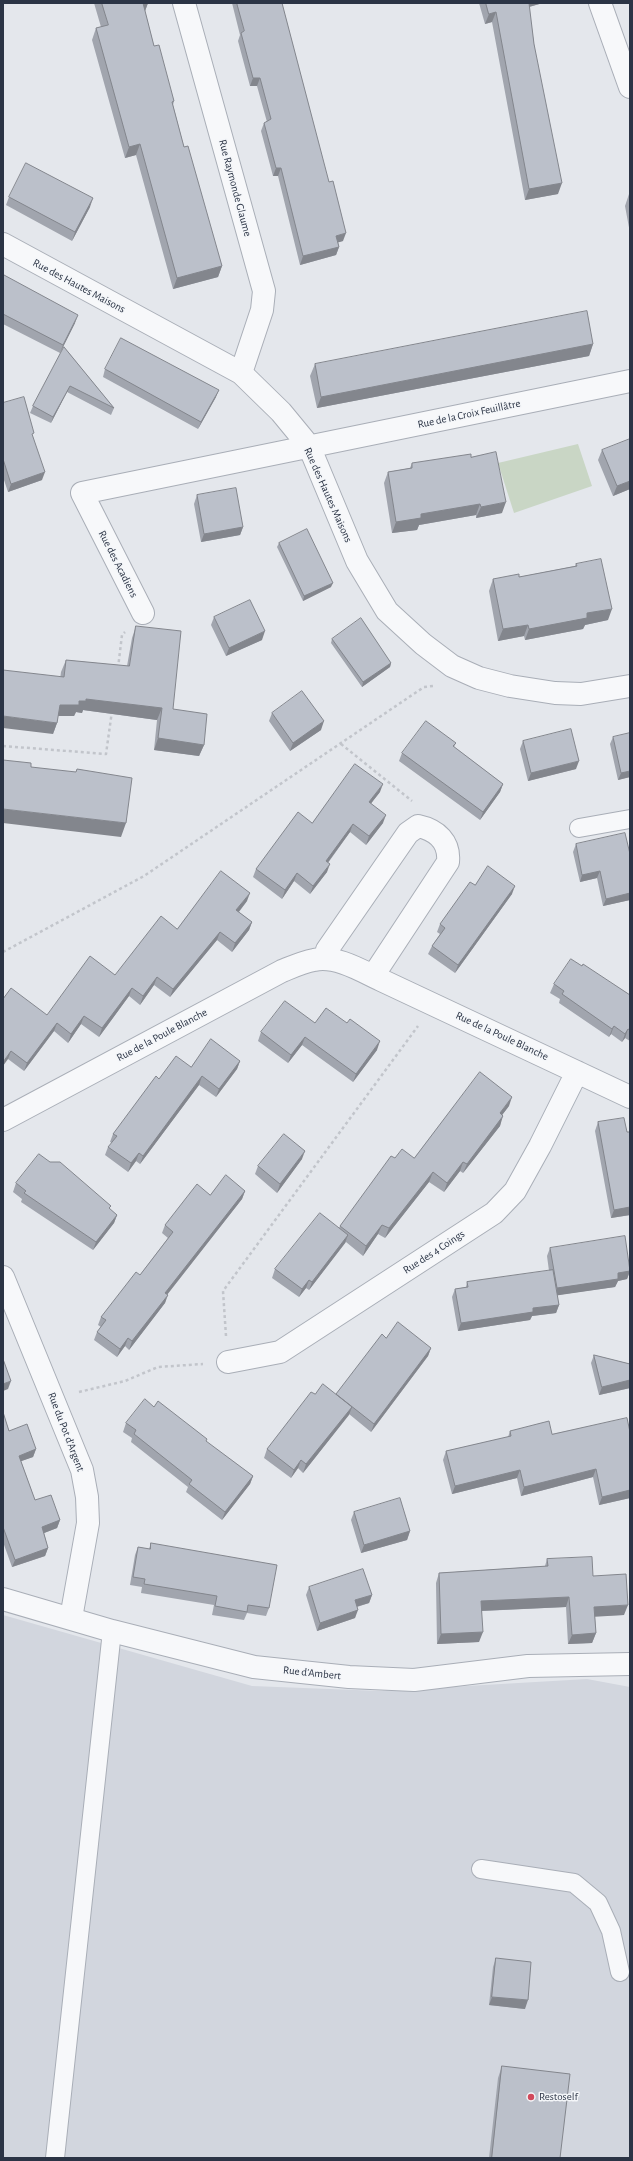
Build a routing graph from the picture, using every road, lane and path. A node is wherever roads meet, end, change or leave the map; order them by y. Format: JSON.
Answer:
{"nodes":[{"id":1,"x":184,"y":3,"type":"edge"},
{"id":2,"x":600,"y":3,"type":"edge"},
{"id":3,"x":630,"y":87,"type":"edge"},
{"id":4,"x":3,"y":244,"type":"edge"},
{"id":5,"x":241,"y":373,"type":"junction"},
{"id":6,"x":630,"y":381,"type":"edge"},
{"id":7,"x":308,"y":446,"type":"junction"},
{"id":8,"x":143,"y":614,"type":"joint"},
{"id":9,"x":452,"y":666,"type":"junction"},
{"id":10,"x":117,"y":672,"type":"edge"},
{"id":11,"x":630,"y":686,"type":"edge"},
{"id":12,"x":112,"y":710,"type":"edge"},
{"id":13,"x":341,"y":744,"type":"junction"},
{"id":14,"x":3,"y":746,"type":"edge"},
{"id":15,"x":630,"y":819,"type":"edge"},
{"id":16,"x":418,"y":826,"type":"junction"},
{"id":17,"x":579,"y":828,"type":"dead end"},
{"id":18,"x":3,"y":952,"type":"edge"},
{"id":19,"x":325,"y":959,"type":"junction"},
{"id":20,"x":372,"y":976,"type":"junction"},
{"id":21,"x":434,"y":1005,"type":"junction"},
{"id":22,"x":577,"y":1072,"type":"junction"},
{"id":23,"x":630,"y":1097,"type":"edge"},
{"id":24,"x":3,"y":1120,"type":"edge"},
{"id":25,"x":3,"y":1277,"type":"edge"},
{"id":26,"x":228,"y":1362,"type":"junction"},
{"id":27,"x":53,"y":1398,"type":"junction"},
{"id":28,"x":3,"y":1599,"type":"edge"},
{"id":29,"x":71,"y":1618,"type":"junction"},
{"id":30,"x":112,"y":1631,"type":"junction"},
{"id":31,"x":630,"y":1664,"type":"edge"},
{"id":32,"x":481,"y":1869,"type":"dead end"},
{"id":33,"x":620,"y":1972,"type":"dead end"},
{"id":34,"x":55,"y":2158,"type":"edge"}],
"edges":[{"from":1,"to":5,"type":"street","name":"Rue Raymonde Glaume"},
{"from":2,"to":3,"type":"street"},
{"from":4,"to":5,"type":"street","name":"Rue des Hautes Maisons"},
{"from":5,"to":7,"type":"street","name":"Rue des Hautes Maisons"},
{"from":6,"to":7,"type":"street","name":"Rue de la Croix Feuillâtre"},
{"from":7,"to":8,"type":"street","name":"Rue des Acadiens"},
{"from":7,"to":9,"type":"street","name":"Rue des Hautes Maisons"},
{"from":8,"to":10,"type":"path"},
{"from":9,"to":11,"type":"street","name":"Rue des Hautes Maisons"},
{"from":9,"to":13,"type":"path"},
{"from":12,"to":14,"type":"path"},
{"from":13,"to":16,"type":"path"},
{"from":13,"to":18,"type":"path"},
{"from":15,"to":17,"type":"lane"},
{"from":16,"to":19,"type":"street"},
{"from":16,"to":20,"type":"street"},
{"from":19,"to":20,"type":"street","name":"Rue de la Poule Blanche"},
{"from":19,"to":24,"type":"street","name":"Rue de la Poule Blanche"},
{"from":20,"to":21,"type":"street","name":"Rue de la Poule Blanche"},
{"from":21,"to":22,"type":"street","name":"Rue de la Poule Blanche"},
{"from":21,"to":26,"type":"path"},
{"from":22,"to":23,"type":"street","name":"Rue de la Poule Blanche"},
{"from":22,"to":26,"type":"street","name":"Rue des 4 Coings"},
{"from":25,"to":27,"type":"street","name":"Rue du Pot d'Argent"},
{"from":26,"to":27,"type":"path"},
{"from":27,"to":29,"type":"street","name":"Rue du Pot d'Argent"},
{"from":28,"to":29,"type":"street","name":"Rue d'Ambert"},
{"from":29,"to":30,"type":"street","name":"Rue d'Ambert"},
{"from":30,"to":31,"type":"street","name":"Rue d'Ambert"},
{"from":30,"to":34,"type":"lane"},
{"from":32,"to":33,"type":"lane"}]}
